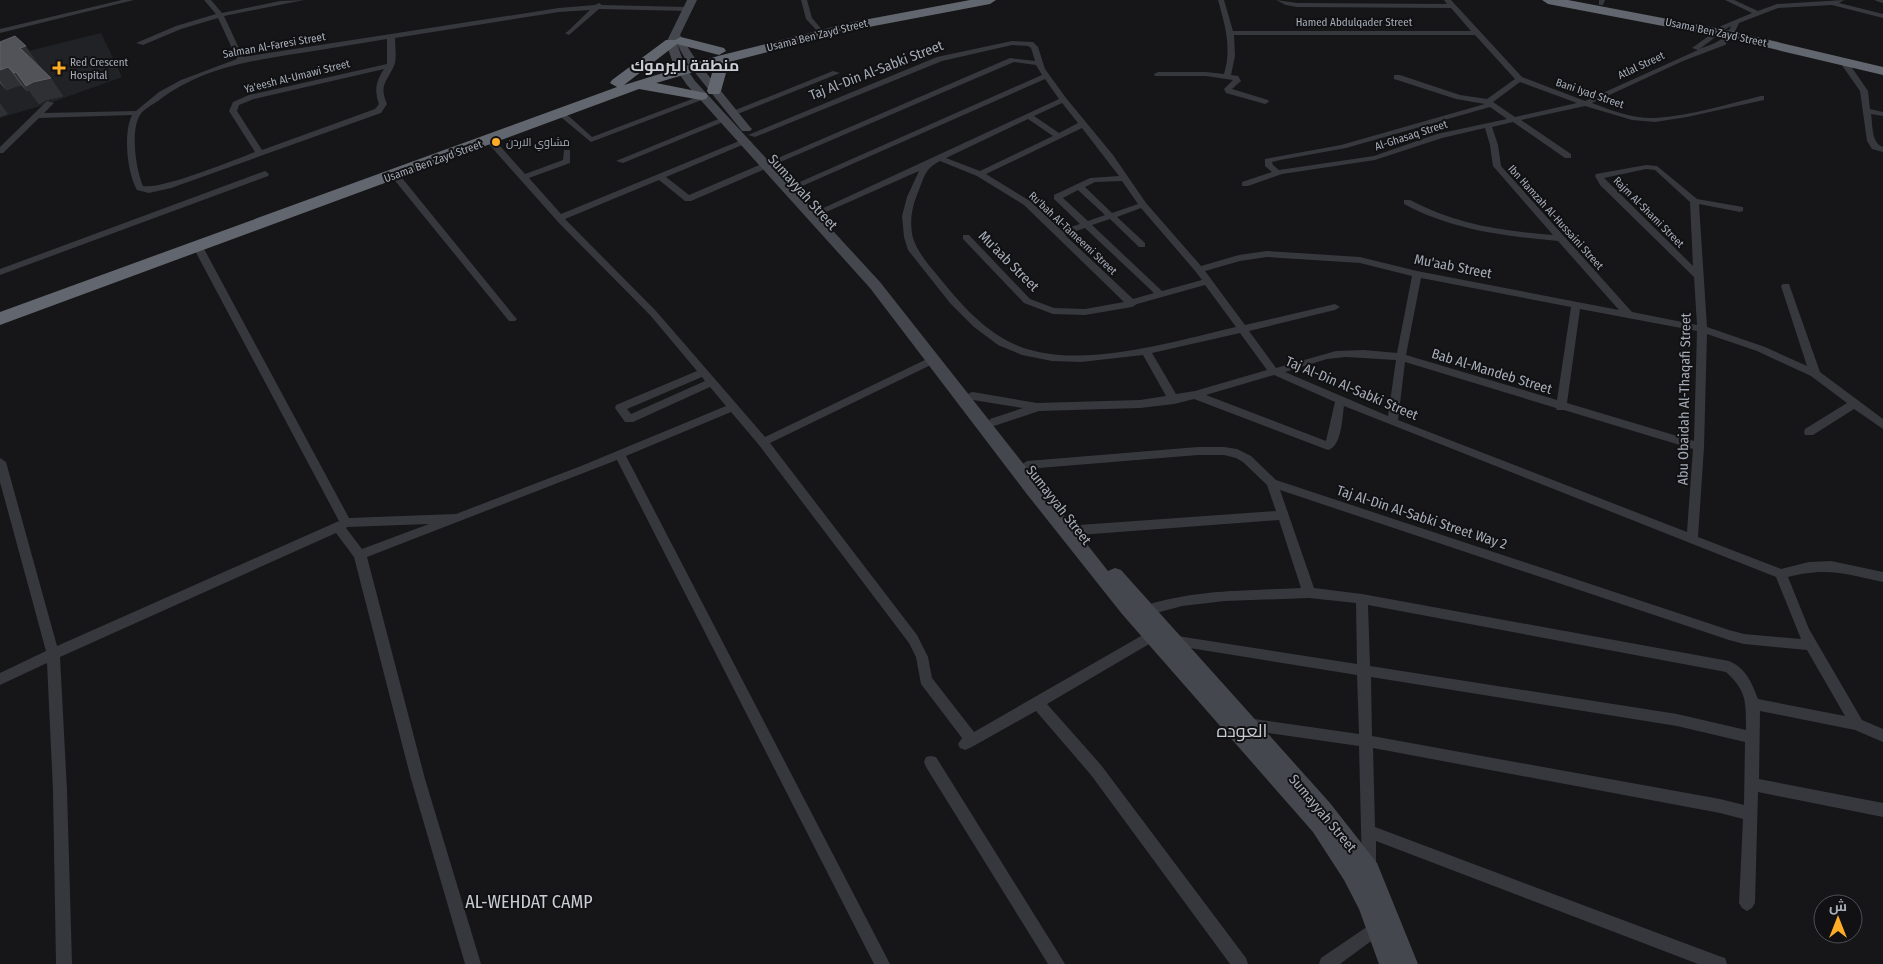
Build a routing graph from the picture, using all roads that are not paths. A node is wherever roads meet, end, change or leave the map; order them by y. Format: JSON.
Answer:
{"nodes":[{"id":1,"x":131,"y":0,"type":"edge"},
{"id":2,"x":207,"y":0,"type":"edge"},
{"id":3,"x":301,"y":0,"type":"edge"},
{"id":4,"x":602,"y":0,"type":"edge"},
{"id":5,"x":804,"y":0,"type":"edge"},
{"id":6,"x":954,"y":0,"type":"edge"},
{"id":7,"x":990,"y":0,"type":"edge"},
{"id":8,"x":1221,"y":0,"type":"edge"},
{"id":9,"x":1279,"y":0,"type":"edge"},
{"id":10,"x":1548,"y":0,"type":"edge"},
{"id":11,"x":1577,"y":0,"type":"edge"},
{"id":12,"x":1728,"y":0,"type":"edge"},
{"id":13,"x":1841,"y":0,"type":"edge"},
{"id":14,"x":1878,"y":0,"type":"edge"},
{"id":15,"x":1883,"y":1,"type":"edge"},
{"id":16,"x":1602,"y":2,"type":"edge"},
{"id":17,"x":1450,"y":3,"type":"edge"},
{"id":18,"x":1833,"y":3,"type":"junction"},
{"id":19,"x":690,"y":5,"type":"edge"},
{"id":20,"x":597,"y":7,"type":"junction"},
{"id":21,"x":1759,"y":14,"type":"junction"},
{"id":22,"x":220,"y":15,"type":"junction"},
{"id":23,"x":1883,"y":16,"type":"edge"},
{"id":24,"x":1682,"y":24,"type":"junction"},
{"id":25,"x":819,"y":30,"type":"junction"},
{"id":26,"x":0,"y":31,"type":"edge"},
{"id":27,"x":1727,"y":31,"type":"junction"},
{"id":28,"x":569,"y":33,"type":"dead end"},
{"id":29,"x":1230,"y":33,"type":"junction"},
{"id":30,"x":1478,"y":33,"type":"junction"},
{"id":31,"x":390,"y":37,"type":"junction"},
{"id":32,"x":676,"y":40,"type":"junction"},
{"id":33,"x":1708,"y":41,"type":"junction"},
{"id":34,"x":140,"y":43,"type":"dead end"},
{"id":35,"x":721,"y":55,"type":"junction"},
{"id":36,"x":1680,"y":59,"type":"junction"},
{"id":37,"x":241,"y":60,"type":"junction"},
{"id":38,"x":1843,"y":61,"type":"junction"},
{"id":39,"x":1038,"y":63,"type":"junction"},
{"id":40,"x":392,"y":65,"type":"junction"},
{"id":41,"x":686,"y":65,"type":"junction"},
{"id":42,"x":1883,"y":65,"type":"edge"},
{"id":43,"x":1883,"y":71,"type":"edge"},
{"id":44,"x":836,"y":73,"type":"dead end"},
{"id":45,"x":1158,"y":74,"type":"dead end"},
{"id":46,"x":1046,"y":76,"type":"junction"},
{"id":47,"x":1228,"y":76,"type":"junction"},
{"id":48,"x":1397,"y":77,"type":"dead end"},
{"id":49,"x":1519,"y":79,"type":"junction"},
{"id":50,"x":617,"y":83,"type":"junction"},
{"id":51,"x":636,"y":85,"type":"junction"},
{"id":52,"x":706,"y":95,"type":"junction"},
{"id":53,"x":1761,"y":98,"type":"dead end"},
{"id":54,"x":1063,"y":100,"type":"junction"},
{"id":55,"x":1265,"y":102,"type":"dead end"},
{"id":56,"x":50,"y":103,"type":"dead end"},
{"id":57,"x":1490,"y":103,"type":"junction"},
{"id":58,"x":1584,"y":104,"type":"junction"},
{"id":59,"x":1866,"y":110,"type":"junction"},
{"id":60,"x":138,"y":113,"type":"junction"},
{"id":61,"x":560,"y":113,"type":"junction"},
{"id":62,"x":1883,"y":114,"type":"edge"},
{"id":63,"x":35,"y":116,"type":"junction"},
{"id":64,"x":1028,"y":116,"type":"junction"},
{"id":65,"x":728,"y":117,"type":"junction"},
{"id":66,"x":1516,"y":119,"type":"junction"},
{"id":67,"x":1083,"y":124,"type":"junction"},
{"id":68,"x":1488,"y":125,"type":"junction"},
{"id":69,"x":1059,"y":136,"type":"junction"},
{"id":70,"x":748,"y":138,"type":"junction"},
{"id":71,"x":490,"y":140,"type":"junction"},
{"id":72,"x":1883,"y":150,"type":"edge"},
{"id":73,"x":0,"y":151,"type":"edge"},
{"id":74,"x":567,"y":152,"type":"dead end"},
{"id":75,"x":260,"y":153,"type":"junction"},
{"id":76,"x":1568,"y":156,"type":"dead end"},
{"id":77,"x":940,"y":158,"type":"junction"},
{"id":78,"x":620,"y":161,"type":"dead end"},
{"id":79,"x":771,"y":163,"type":"junction"},
{"id":80,"x":926,"y":165,"type":"junction"},
{"id":81,"x":1278,"y":173,"type":"junction"},
{"id":82,"x":265,"y":174,"type":"dead end"},
{"id":83,"x":980,"y":174,"type":"junction"},
{"id":84,"x":395,"y":175,"type":"junction"},
{"id":85,"x":660,"y":176,"type":"junction"},
{"id":86,"x":524,"y":177,"type":"junction"},
{"id":87,"x":1124,"y":178,"type":"junction"},
{"id":88,"x":1245,"y":184,"type":"dead end"},
{"id":89,"x":797,"y":185,"type":"junction"},
{"id":90,"x":1079,"y":186,"type":"junction"},
{"id":91,"x":1694,"y":201,"type":"junction"},
{"id":92,"x":1407,"y":202,"type":"dead end"},
{"id":93,"x":1143,"y":205,"type":"junction"},
{"id":94,"x":1740,"y":209,"type":"dead end"},
{"id":95,"x":820,"y":211,"type":"junction"},
{"id":96,"x":1112,"y":216,"type":"junction"},
{"id":97,"x":560,"y":218,"type":"junction"},
{"id":98,"x":1086,"y":225,"type":"junction"},
{"id":99,"x":1059,"y":234,"type":"junction"},
{"id":100,"x":966,"y":237,"type":"dead end"},
{"id":101,"x":1560,"y":238,"type":"junction"},
{"id":102,"x":1142,"y":244,"type":"dead end"},
{"id":103,"x":198,"y":248,"type":"junction"},
{"id":104,"x":1199,"y":270,"type":"junction"},
{"id":105,"x":0,"y":272,"type":"edge"},
{"id":106,"x":1417,"y":274,"type":"junction"},
{"id":107,"x":1698,"y":276,"type":"junction"},
{"id":108,"x":1207,"y":282,"type":"junction"},
{"id":109,"x":1786,"y":286,"type":"dead end"},
{"id":110,"x":1161,"y":295,"type":"junction"},
{"id":111,"x":1132,"y":304,"type":"junction"},
{"id":112,"x":1576,"y":304,"type":"junction"},
{"id":113,"x":1335,"y":307,"type":"dead end"},
{"id":114,"x":0,"y":310,"type":"edge"},
{"id":115,"x":1628,"y":314,"type":"junction"},
{"id":116,"x":0,"y":319,"type":"edge"},
{"id":117,"x":512,"y":319,"type":"dead end"},
{"id":118,"x":1243,"y":329,"type":"junction"},
{"id":119,"x":1702,"y":329,"type":"junction"},
{"id":120,"x":1146,"y":352,"type":"junction"},
{"id":121,"x":1401,"y":357,"type":"junction"},
{"id":122,"x":933,"y":360,"type":"junction"},
{"id":123,"x":1273,"y":371,"type":"junction"},
{"id":124,"x":704,"y":372,"type":"junction"},
{"id":125,"x":1815,"y":374,"type":"junction"},
{"id":126,"x":713,"y":382,"type":"junction"},
{"id":127,"x":1195,"y":395,"type":"junction"},
{"id":128,"x":973,"y":396,"type":"junction"},
{"id":129,"x":1174,"y":400,"type":"junction"},
{"id":130,"x":1340,"y":401,"type":"junction"},
{"id":131,"x":1855,"y":403,"type":"junction"},
{"id":132,"x":733,"y":406,"type":"junction"},
{"id":133,"x":1561,"y":406,"type":"junction"},
{"id":134,"x":1037,"y":407,"type":"junction"},
{"id":135,"x":994,"y":422,"type":"junction"},
{"id":136,"x":1392,"y":422,"type":"junction"},
{"id":137,"x":1883,"y":425,"type":"edge"},
{"id":138,"x":1809,"y":432,"type":"dead end"},
{"id":139,"x":763,"y":442,"type":"junction"},
{"id":140,"x":1700,"y":447,"type":"junction"},
{"id":141,"x":620,"y":454,"type":"junction"},
{"id":142,"x":0,"y":462,"type":"edge"},
{"id":143,"x":1027,"y":465,"type":"junction"},
{"id":144,"x":1272,"y":483,"type":"junction"},
{"id":145,"x":1282,"y":515,"type":"junction"},
{"id":146,"x":459,"y":518,"type":"junction"},
{"id":147,"x":342,"y":525,"type":"junction"},
{"id":148,"x":1078,"y":530,"type":"junction"},
{"id":149,"x":1692,"y":539,"type":"junction"},
{"id":150,"x":360,"y":556,"type":"junction"},
{"id":151,"x":1781,"y":574,"type":"junction"},
{"id":152,"x":1883,"y":577,"type":"edge"},
{"id":153,"x":1309,"y":593,"type":"junction"},
{"id":154,"x":1362,"y":599,"type":"junction"},
{"id":155,"x":1146,"y":611,"type":"junction"},
{"id":156,"x":1152,"y":636,"type":"junction"},
{"id":157,"x":1171,"y":640,"type":"junction"},
{"id":158,"x":1811,"y":645,"type":"junction"},
{"id":159,"x":53,"y":654,"type":"junction"},
{"id":160,"x":1365,"y":670,"type":"junction"},
{"id":161,"x":0,"y":679,"type":"edge"},
{"id":162,"x":1037,"y":702,"type":"junction"},
{"id":163,"x":1752,"y":704,"type":"junction"},
{"id":164,"x":1246,"y":724,"type":"junction"},
{"id":165,"x":1857,"y":724,"type":"junction"},
{"id":166,"x":1883,"y":736,"type":"edge"},
{"id":167,"x":1753,"y":738,"type":"junction"},
{"id":168,"x":1367,"y":741,"type":"junction"},
{"id":169,"x":931,"y":762,"type":"dead end"},
{"id":170,"x":1752,"y":784,"type":"junction"},
{"id":171,"x":1883,"y":810,"type":"edge"},
{"id":172,"x":1750,"y":814,"type":"junction"},
{"id":173,"x":1368,"y":831,"type":"junction"},
{"id":174,"x":1369,"y":871,"type":"junction"},
{"id":175,"x":1747,"y":903,"type":"dead end"},
{"id":176,"x":1377,"y":928,"type":"junction"},
{"id":177,"x":64,"y":964,"type":"edge"},
{"id":178,"x":473,"y":964,"type":"edge"},
{"id":179,"x":882,"y":964,"type":"edge"},
{"id":180,"x":1056,"y":964,"type":"edge"},
{"id":181,"x":1240,"y":964,"type":"edge"},
{"id":182,"x":1327,"y":964,"type":"edge"},
{"id":183,"x":1390,"y":964,"type":"edge"},
{"id":184,"x":1407,"y":964,"type":"edge"},
{"id":185,"x":1719,"y":964,"type":"edge"}],
"edges":[{"from":1,"to":26,"type":"street"},
{"from":2,"to":22,"type":"street"},
{"from":3,"to":22,"type":"street"},
{"from":4,"to":20,"type":"street"},
{"from":5,"to":25,"type":"street"},
{"from":6,"to":25,"type":"highway","name":"Usama Ben Zayd Street"},
{"from":7,"to":25,"type":"highway","name":"Usama Ben Zayd Street"},
{"from":8,"to":29,"type":"street"},
{"from":9,"to":17,"type":"street"},
{"from":10,"to":24,"type":"highway","name":"Usama Ben Zayd Street"},
{"from":11,"to":16,"type":"highway","name":"Usama Ben Zayd Street"},
{"from":12,"to":21,"type":"street"},
{"from":13,"to":18,"type":"street"},
{"from":14,"to":15,"type":"street"},
{"from":16,"to":27,"type":"highway","name":"Usama Ben Zayd Street"},
{"from":17,"to":30,"type":"street","name":"Bani Iyad Street"},
{"from":18,"to":21,"type":"street"},
{"from":18,"to":23,"type":"street"},
{"from":19,"to":20,"type":"street","name":"Salman Al-Faresi Street"},
{"from":19,"to":32,"type":"street"},
{"from":20,"to":28,"type":"street"},
{"from":20,"to":31,"type":"street","name":"Salman Al-Faresi Street"},
{"from":21,"to":27,"type":"street"},
{"from":22,"to":34,"type":"street"},
{"from":22,"to":37,"type":"street"},
{"from":24,"to":27,"type":"highway","name":"Usama Ben Zayd Street"},
{"from":24,"to":33,"type":"highway"},
{"from":25,"to":35,"type":"highway","name":"Usama Ben Zayd Street"},
{"from":27,"to":33,"type":"street","name":"Atlal Street"},
{"from":27,"to":36,"type":"street","name":"Atlal Street"},
{"from":27,"to":38,"type":"highway","name":"Usama Ben Zayd Street"},
{"from":27,"to":42,"type":"highway","name":"Usama Ben Zayd Street"},
{"from":29,"to":30,"type":"street","name":"Hamed Abdulqader Street"},
{"from":29,"to":47,"type":"street"},
{"from":30,"to":49,"type":"street","name":"Bani Iyad Street"},
{"from":31,"to":37,"type":"street","name":"Salman Al-Faresi Street"},
{"from":31,"to":40,"type":"street"},
{"from":32,"to":35,"type":"highway"},
{"from":32,"to":41,"type":"street"},
{"from":32,"to":50,"type":"highway"},
{"from":33,"to":36,"type":"street","name":"Atlal Street"},
{"from":35,"to":41,"type":"highway","name":"Usama Ben Zayd Street"},
{"from":35,"to":52,"type":"highway"},
{"from":36,"to":58,"type":"street","name":"Atlal Street"},
{"from":37,"to":60,"type":"street","name":"Salman Al-Faresi Street"},
{"from":38,"to":43,"type":"highway","name":"Usama Ben Zayd Street"},
{"from":38,"to":59,"type":"street"},
{"from":39,"to":46,"type":"street","name":"Taj Al-Din Al-Sabki Street"},
{"from":39,"to":70,"type":"street","name":"Taj Al-Din Al-Sabki Street"},
{"from":39,"to":79,"type":"street"},
{"from":40,"to":75,"type":"street"},
{"from":40,"to":75,"type":"street","name":"Ya'eesh Al-Umawi Street"},
{"from":41,"to":50,"type":"highway","name":"Usama Ben Zayd Street"},
{"from":41,"to":51,"type":"highway","name":"Usama Ben Zayd Street"},
{"from":41,"to":52,"type":"street","name":"Sumayyah Street"},
{"from":44,"to":65,"type":"street"},
{"from":45,"to":47,"type":"street"},
{"from":46,"to":54,"type":"street","name":"Taj Al-Din Al-Sabki Street"},
{"from":46,"to":89,"type":"street"},
{"from":47,"to":55,"type":"street"},
{"from":48,"to":57,"type":"street"},
{"from":49,"to":57,"type":"street"},
{"from":49,"to":58,"type":"street","name":"Bani Iyad Street"},
{"from":50,"to":114,"type":"highway","name":"Usama Ben Zayd Street"},
{"from":51,"to":52,"type":"highway"},
{"from":51,"to":61,"type":"highway","name":"Usama Ben Zayd Street"},
{"from":52,"to":61,"type":"street"},
{"from":52,"to":65,"type":"street","name":"Sumayyah Street"},
{"from":53,"to":58,"type":"street","name":"Bani Iyad Street"},
{"from":54,"to":64,"type":"street"},
{"from":54,"to":67,"type":"street","name":"Taj Al-Din Al-Sabki Street"},
{"from":56,"to":63,"type":"street"},
{"from":57,"to":66,"type":"street"},
{"from":57,"to":81,"type":"street"},
{"from":58,"to":66,"type":"street","name":"Al-Ghasaq Street"},
{"from":59,"to":62,"type":"street"},
{"from":59,"to":72,"type":"street"},
{"from":60,"to":63,"type":"street"},
{"from":60,"to":75,"type":"street"},
{"from":61,"to":71,"type":"highway","name":"Usama Ben Zayd Street"},
{"from":63,"to":73,"type":"street"},
{"from":64,"to":69,"type":"street"},
{"from":64,"to":77,"type":"street"},
{"from":65,"to":70,"type":"street","name":"Sumayyah Street"},
{"from":65,"to":78,"type":"street"},
{"from":66,"to":68,"type":"street","name":"Al-Ghasaq Street"},
{"from":66,"to":76,"type":"street"},
{"from":67,"to":69,"type":"street"},
{"from":67,"to":87,"type":"street","name":"Taj Al-Din Al-Sabki Street"},
{"from":68,"to":81,"type":"street","name":"Al-Ghasaq Street"},
{"from":68,"to":101,"type":"street","name":"Ibn Hamzah Al-Hussaini Street"},
{"from":69,"to":83,"type":"street"},
{"from":70,"to":79,"type":"street","name":"Sumayyah Street"},
{"from":70,"to":85,"type":"street"},
{"from":71,"to":84,"type":"highway","name":"Usama Ben Zayd Street"},
{"from":71,"to":86,"type":"street"},
{"from":74,"to":86,"type":"street"},
{"from":77,"to":80,"type":"street"},
{"from":77,"to":83,"type":"street","name":"Ru'bah Al-Tameemi Street"},
{"from":79,"to":85,"type":"street"},
{"from":79,"to":89,"type":"street","name":"Sumayyah Street"},
{"from":79,"to":122,"type":"street","name":"Sumayyah Street"},
{"from":80,"to":95,"type":"street"},
{"from":80,"to":120,"type":"street"},
{"from":81,"to":88,"type":"street","name":"Al-Ghasaq Street"},
{"from":82,"to":105,"type":"street"},
{"from":83,"to":99,"type":"street","name":"Ru'bah Al-Tameemi Street"},
{"from":84,"to":103,"type":"highway","name":"Usama Ben Zayd Street"},
{"from":84,"to":117,"type":"street"},
{"from":85,"to":97,"type":"street"},
{"from":86,"to":97,"type":"street"},
{"from":87,"to":90,"type":"street"},
{"from":87,"to":93,"type":"street","name":"Taj Al-Din Al-Sabki Street"},
{"from":89,"to":95,"type":"street","name":"Sumayyah Street"},
{"from":90,"to":96,"type":"street"},
{"from":90,"to":98,"type":"street"},
{"from":91,"to":94,"type":"street"},
{"from":91,"to":107,"type":"street","name":"Abu Obaidah Al-Thaqafi Street"},
{"from":91,"to":107,"type":"street","name":"Rajm Al-Shami Street"},
{"from":92,"to":101,"type":"street"},
{"from":93,"to":96,"type":"street"},
{"from":93,"to":104,"type":"street","name":"Taj Al-Din Al-Sabki Street"},
{"from":95,"to":128,"type":"street","name":"Sumayyah Street"},
{"from":96,"to":98,"type":"street"},
{"from":96,"to":102,"type":"street"},
{"from":97,"to":124,"type":"street"},
{"from":98,"to":99,"type":"street"},
{"from":98,"to":110,"type":"street"},
{"from":99,"to":111,"type":"street","name":"Ru'bah Al-Tameemi Street"},
{"from":100,"to":111,"type":"street","name":"Mu'aab Street"},
{"from":101,"to":115,"type":"street","name":"Ibn Hamzah Al-Hussaini Street"},
{"from":103,"to":116,"type":"highway","name":"Usama Ben Zayd Street"},
{"from":103,"to":147,"type":"street"},
{"from":104,"to":106,"type":"street","name":"Mu'aab Street"},
{"from":104,"to":108,"type":"street","name":"Taj Al-Din Al-Sabki Street"},
{"from":106,"to":112,"type":"street","name":"Mu'aab Street"},
{"from":106,"to":121,"type":"street"},
{"from":107,"to":119,"type":"street","name":"Abu Obaidah Al-Thaqafi Street"},
{"from":108,"to":110,"type":"street","name":"Mu'aab Street"},
{"from":108,"to":118,"type":"street","name":"Taj Al-Din Al-Sabki Street"},
{"from":109,"to":125,"type":"street"},
{"from":110,"to":111,"type":"street","name":"Mu'aab Street"},
{"from":112,"to":115,"type":"street","name":"Mu'aab Street"},
{"from":112,"to":133,"type":"street"},
{"from":113,"to":118,"type":"street"},
{"from":115,"to":119,"type":"street","name":"Mu'aab Street"},
{"from":118,"to":120,"type":"street"},
{"from":118,"to":123,"type":"street","name":"Taj Al-Din Al-Sabki Street"},
{"from":119,"to":125,"type":"street","name":"Mu'aab Street"},
{"from":119,"to":140,"type":"street","name":"Abu Obaidah Al-Thaqafi Street"},
{"from":120,"to":129,"type":"street"},
{"from":121,"to":123,"type":"street","name":"Bab Al-Mandeb Street"},
{"from":121,"to":133,"type":"street","name":"Bab Al-Mandeb Street"},
{"from":121,"to":136,"type":"street"},
{"from":122,"to":139,"type":"street"},
{"from":122,"to":156,"type":"street","name":"Sumayyah Street"},
{"from":123,"to":127,"type":"street","name":"Bab Al-Mandeb Street"},
{"from":123,"to":130,"type":"street","name":"Taj Al-Din Al-Sabki Street"},
{"from":124,"to":126,"type":"street"},
{"from":124,"to":126,"type":"street"},
{"from":125,"to":131,"type":"street","name":"Mu'aab Street"},
{"from":126,"to":132,"type":"street"},
{"from":127,"to":129,"type":"street","name":"Bab Al-Mandeb Street"},
{"from":127,"to":130,"type":"street"},
{"from":128,"to":134,"type":"street"},
{"from":128,"to":135,"type":"street","name":"Sumayyah Street"},
{"from":129,"to":134,"type":"street","name":"Bab Al-Mandeb Street"},
{"from":130,"to":136,"type":"street","name":"Taj Al-Din Al-Sabki Street"},
{"from":131,"to":137,"type":"street","name":"Mu'aab Street"},
{"from":131,"to":138,"type":"street"},
{"from":132,"to":139,"type":"street"},
{"from":132,"to":141,"type":"street"},
{"from":133,"to":140,"type":"street","name":"Bab Al-Mandeb Street"},
{"from":134,"to":135,"type":"street"},
{"from":135,"to":143,"type":"street","name":"Sumayyah Street"},
{"from":136,"to":149,"type":"street","name":"Taj Al-Din Al-Sabki Street"},
{"from":139,"to":162,"type":"street"},
{"from":140,"to":149,"type":"street","name":"Abu Obaidah Al-Thaqafi Street"},
{"from":141,"to":146,"type":"street"},
{"from":141,"to":179,"type":"street"},
{"from":142,"to":159,"type":"street"},
{"from":143,"to":144,"type":"street","name":"Taj Al-Din Al-Sabki Street Way 2"},
{"from":143,"to":148,"type":"street","name":"Sumayyah Street"},
{"from":144,"to":145,"type":"street"},
{"from":144,"to":158,"type":"street","name":"Taj Al-Din Al-Sabki Street Way 2"},
{"from":145,"to":148,"type":"street"},
{"from":145,"to":153,"type":"street"},
{"from":146,"to":147,"type":"street"},
{"from":146,"to":150,"type":"street"},
{"from":147,"to":150,"type":"street"},
{"from":147,"to":159,"type":"street"},
{"from":148,"to":155,"type":"street","name":"Sumayyah Street"},
{"from":149,"to":151,"type":"street","name":"Taj Al-Din Al-Sabki Street"},
{"from":150,"to":178,"type":"street"},
{"from":151,"to":152,"type":"street"},
{"from":151,"to":158,"type":"street"},
{"from":153,"to":154,"type":"street"},
{"from":153,"to":155,"type":"street"},
{"from":154,"to":160,"type":"street"},
{"from":154,"to":163,"type":"street"},
{"from":155,"to":157,"type":"street","name":"Sumayyah Street"},
{"from":156,"to":162,"type":"street"},
{"from":156,"to":176,"type":"street","name":"Sumayyah Street"},
{"from":157,"to":160,"type":"street"},
{"from":157,"to":164,"type":"street","name":"Sumayyah Street"},
{"from":158,"to":165,"type":"street"},
{"from":159,"to":161,"type":"street"},
{"from":159,"to":177,"type":"street"},
{"from":160,"to":167,"type":"street"},
{"from":160,"to":168,"type":"street"},
{"from":162,"to":181,"type":"street"},
{"from":163,"to":165,"type":"street"},
{"from":163,"to":167,"type":"street"},
{"from":164,"to":168,"type":"street"},
{"from":164,"to":174,"type":"street","name":"Sumayyah Street"},
{"from":165,"to":166,"type":"street"},
{"from":167,"to":170,"type":"street"},
{"from":168,"to":172,"type":"street"},
{"from":168,"to":173,"type":"street"},
{"from":169,"to":180,"type":"street"},
{"from":170,"to":171,"type":"street"},
{"from":170,"to":172,"type":"street"},
{"from":172,"to":175,"type":"street"},
{"from":173,"to":174,"type":"street"},
{"from":173,"to":185,"type":"street"},
{"from":174,"to":184,"type":"street","name":"Sumayyah Street"},
{"from":176,"to":182,"type":"street"},
{"from":176,"to":183,"type":"street","name":"Sumayyah Street"}]}
